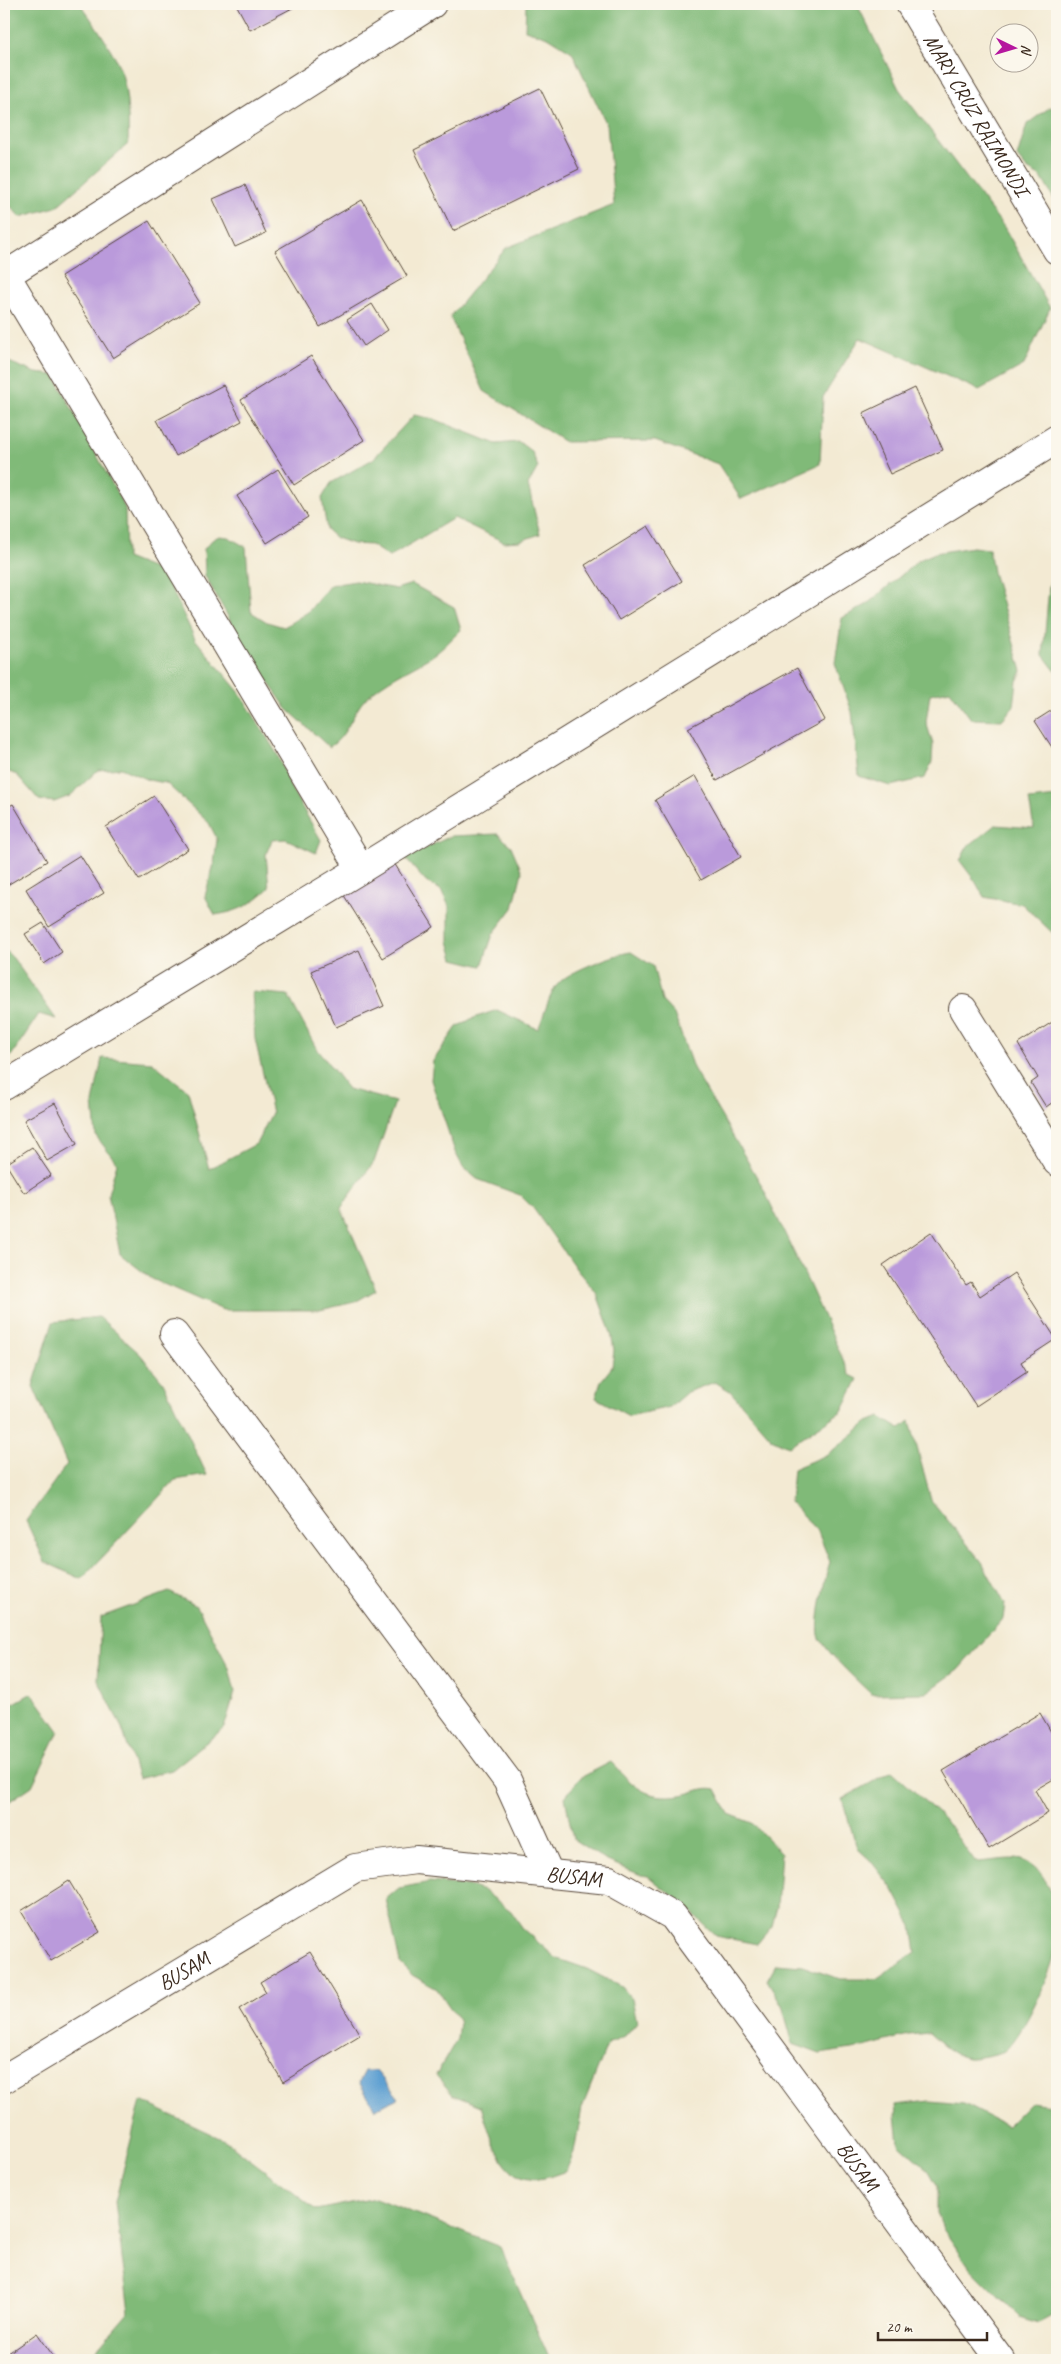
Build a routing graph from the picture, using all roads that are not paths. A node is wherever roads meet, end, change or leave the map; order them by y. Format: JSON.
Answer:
{"nodes":[{"id":1,"x":432,"y":4,"type":"edge"},
{"id":2,"x":910,"y":4,"type":"edge"},
{"id":3,"x":1057,"y":250,"type":"edge"},
{"id":4,"x":5,"y":274,"type":"edge"},
{"id":5,"x":1057,"y":439,"type":"edge"},
{"id":6,"x":361,"y":869,"type":"junction"},
{"id":7,"x":963,"y":1009,"type":"dead end"},
{"id":8,"x":4,"y":1086,"type":"edge"},
{"id":9,"x":1057,"y":1162,"type":"edge"},
{"id":10,"x":174,"y":1334,"type":"dead end"},
{"id":11,"x":549,"y":1874,"type":"junction"},
{"id":12,"x":4,"y":2079,"type":"edge"},
{"id":13,"x":1001,"y":2360,"type":"edge"}],
"edges":[{"from":1,"to":4,"type":"street"},
{"from":2,"to":3,"type":"street","name":"MARY CRUZ RAIMONDI"},
{"from":4,"to":6,"type":"street"},
{"from":5,"to":6,"type":"street"},
{"from":6,"to":8,"type":"street"},
{"from":7,"to":9,"type":"street"},
{"from":10,"to":11,"type":"street"},
{"from":11,"to":12,"type":"street","name":"BUSAM"},
{"from":11,"to":13,"type":"street","name":"BUSAM"}]}
